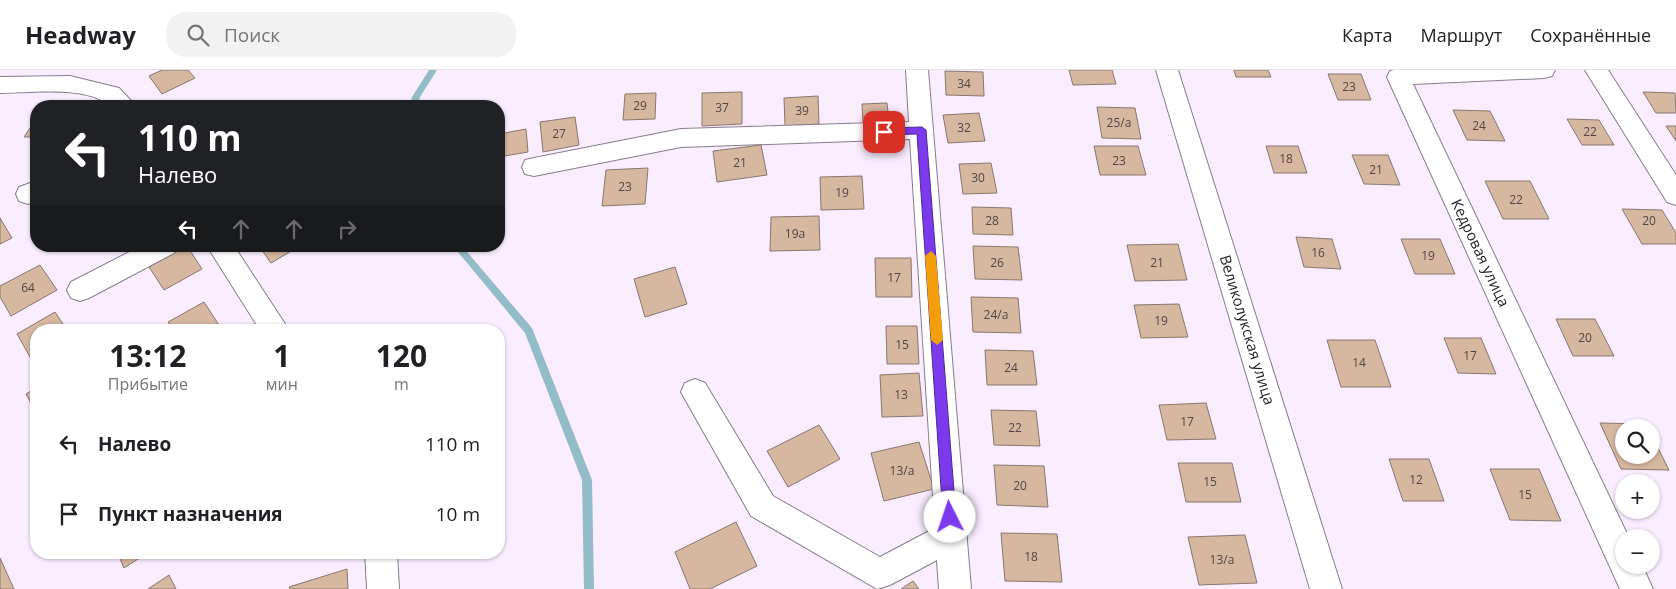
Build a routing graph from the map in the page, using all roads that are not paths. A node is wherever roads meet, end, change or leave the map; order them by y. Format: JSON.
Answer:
{"nodes":[{"id":1,"x":917,"y":70,"type":"edge"},
{"id":2,"x":1167,"y":70,"type":"edge"},
{"id":3,"x":1544,"y":70,"type":"edge"},
{"id":4,"x":1596,"y":70,"type":"edge"},
{"id":5,"x":1392,"y":74,"type":"edge"},
{"id":6,"x":0,"y":85,"type":"edge"},
{"id":7,"x":118,"y":100,"type":"edge"},
{"id":8,"x":922,"y":130,"type":"junction"},
{"id":9,"x":534,"y":167,"type":"dead end"},
{"id":10,"x":1676,"y":195,"type":"edge"},
{"id":11,"x":153,"y":252,"type":"edge"},
{"id":12,"x":223,"y":252,"type":"edge"},
{"id":13,"x":80,"y":290,"type":"dead end"},
{"id":14,"x":264,"y":324,"type":"edge"},
{"id":15,"x":695,"y":392,"type":"dead end"},
{"id":16,"x":951,"y":536,"type":"junction"},
{"id":17,"x":1615,"y":543,"type":"edge"},
{"id":18,"x":381,"y":559,"type":"edge"},
{"id":19,"x":1630,"y":574,"type":"edge"},
{"id":20,"x":383,"y":589,"type":"edge"},
{"id":21,"x":955,"y":589,"type":"edge"},
{"id":22,"x":1326,"y":589,"type":"edge"},
{"id":23,"x":1637,"y":589,"type":"edge"}],
"edges":[{"from":1,"to":8,"type":"street"},
{"from":2,"to":22,"type":"street","name":"Великолукская улица"},
{"from":3,"to":5,"type":"street","name":"Кедровая улица"},
{"from":4,"to":10,"type":"street"},
{"from":5,"to":17,"type":"street","name":"Кедровая улица"},
{"from":6,"to":7,"type":"street"},
{"from":8,"to":9,"type":"street"},
{"from":8,"to":16,"type":"street"},
{"from":11,"to":13,"type":"street"},
{"from":12,"to":14,"type":"street"},
{"from":15,"to":16,"type":"street"},
{"from":16,"to":21,"type":"street"},
{"from":18,"to":20,"type":"street"},
{"from":19,"to":23,"type":"street"}]}
